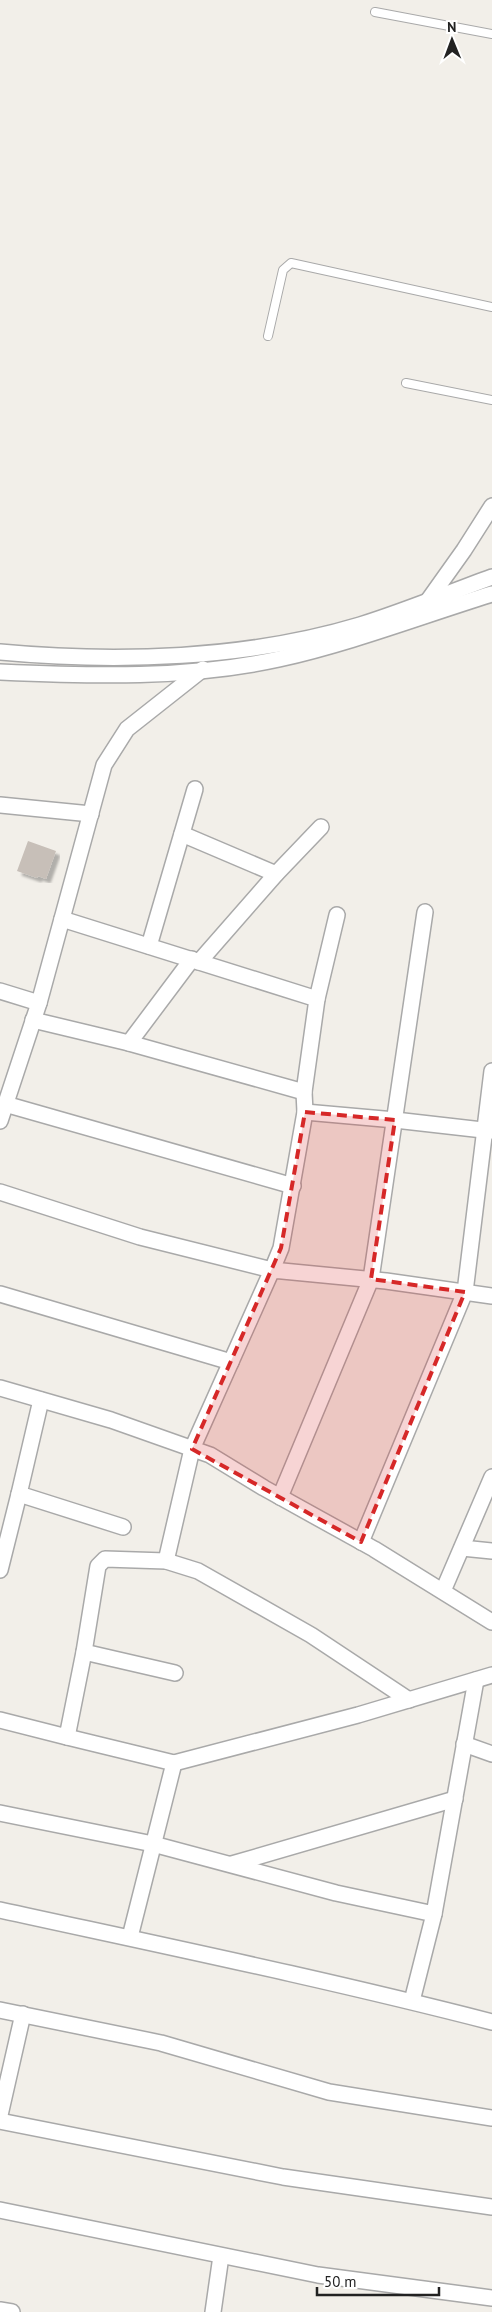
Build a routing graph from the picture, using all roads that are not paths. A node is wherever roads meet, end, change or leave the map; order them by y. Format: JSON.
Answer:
{"nodes":[{"id":1,"x":375,"y":12,"type":"dead end"},
{"id":2,"x":492,"y":34,"type":"edge"},
{"id":3,"x":492,"y":307,"type":"edge"},
{"id":4,"x":268,"y":336,"type":"dead end"},
{"id":5,"x":406,"y":383,"type":"dead end"},
{"id":6,"x":492,"y":400,"type":"edge"},
{"id":7,"x":492,"y":506,"type":"edge"},
{"id":8,"x":492,"y":577,"type":"edge"},
{"id":9,"x":492,"y":594,"type":"edge"},
{"id":10,"x":428,"y":607,"type":"junction"},
{"id":11,"x":0,"y":652,"type":"edge"},
{"id":12,"x":205,"y":653,"type":"junction"},
{"id":13,"x":203,"y":669,"type":"junction"},
{"id":14,"x":0,"y":672,"type":"edge"},
{"id":15,"x":195,"y":789,"type":"dead end"},
{"id":16,"x":0,"y":805,"type":"edge"},
{"id":17,"x":91,"y":814,"type":"junction"},
{"id":18,"x":321,"y":828,"type":"dead end"},
{"id":19,"x":182,"y":834,"type":"junction"},
{"id":20,"x":276,"y":874,"type":"junction"},
{"id":21,"x":425,"y":912,"type":"dead end"},
{"id":22,"x":337,"y":915,"type":"dead end"},
{"id":23,"x":62,"y":919,"type":"junction"},
{"id":24,"x":149,"y":946,"type":"junction"},
{"id":25,"x":196,"y":960,"type":"junction"},
{"id":26,"x":0,"y":991,"type":"edge"},
{"id":27,"x":317,"y":999,"type":"junction"},
{"id":28,"x":39,"y":1003,"type":"junction"},
{"id":29,"x":33,"y":1020,"type":"junction"},
{"id":30,"x":129,"y":1043,"type":"junction"},
{"id":31,"x":492,"y":1071,"type":"edge"},
{"id":32,"x":304,"y":1092,"type":"junction"},
{"id":33,"x":6,"y":1104,"type":"junction"},
{"id":34,"x":305,"y":1112,"type":"junction"},
{"id":35,"x":395,"y":1120,"type":"junction"},
{"id":36,"x":0,"y":1121,"type":"edge"},
{"id":37,"x":488,"y":1130,"type":"edge"},
{"id":38,"x":293,"y":1186,"type":"junction"},
{"id":39,"x":0,"y":1192,"type":"edge"},
{"id":40,"x":272,"y":1270,"type":"junction"},
{"id":41,"x":371,"y":1279,"type":"junction"},
{"id":42,"x":465,"y":1292,"type":"junction"},
{"id":43,"x":0,"y":1294,"type":"edge"},
{"id":44,"x":492,"y":1296,"type":"edge"},
{"id":45,"x":230,"y":1362,"type":"junction"},
{"id":46,"x":0,"y":1388,"type":"edge"},
{"id":47,"x":41,"y":1400,"type":"junction"},
{"id":48,"x":192,"y":1449,"type":"junction"},
{"id":49,"x":492,"y":1477,"type":"edge"},
{"id":50,"x":19,"y":1494,"type":"junction"},
{"id":51,"x":280,"y":1497,"type":"junction"},
{"id":52,"x":123,"y":1527,"type":"dead end"},
{"id":53,"x":362,"y":1542,"type":"junction"},
{"id":54,"x":462,"y":1548,"type":"junction"},
{"id":55,"x":492,"y":1551,"type":"edge"},
{"id":56,"x":166,"y":1561,"type":"junction"},
{"id":57,"x":0,"y":1570,"type":"edge"},
{"id":58,"x":443,"y":1591,"type":"junction"},
{"id":59,"x":492,"y":1622,"type":"edge"},
{"id":60,"x":84,"y":1652,"type":"junction"},
{"id":61,"x":175,"y":1673,"type":"dead end"},
{"id":62,"x":492,"y":1675,"type":"edge"},
{"id":63,"x":476,"y":1680,"type":"junction"},
{"id":64,"x":410,"y":1700,"type":"junction"},
{"id":65,"x":0,"y":1720,"type":"edge"},
{"id":66,"x":67,"y":1738,"type":"junction"},
{"id":67,"x":464,"y":1744,"type":"junction"},
{"id":68,"x":492,"y":1754,"type":"edge"},
{"id":69,"x":174,"y":1763,"type":"junction"},
{"id":70,"x":455,"y":1799,"type":"junction"},
{"id":71,"x":0,"y":1813,"type":"edge"},
{"id":72,"x":153,"y":1844,"type":"junction"},
{"id":73,"x":230,"y":1865,"type":"junction"},
{"id":74,"x":0,"y":1910,"type":"edge"},
{"id":75,"x":434,"y":1914,"type":"junction"},
{"id":76,"x":130,"y":1937,"type":"junction"},
{"id":77,"x":412,"y":2001,"type":"junction"},
{"id":78,"x":0,"y":2010,"type":"edge"},
{"id":79,"x":23,"y":2014,"type":"junction"},
{"id":80,"x":492,"y":2022,"type":"edge"},
{"id":81,"x":0,"y":2115,"type":"edge"},
{"id":82,"x":492,"y":2118,"type":"edge"},
{"id":83,"x":0,"y":2121,"type":"edge"},
{"id":84,"x":492,"y":2207,"type":"edge"},
{"id":85,"x":0,"y":2210,"type":"edge"},
{"id":86,"x":222,"y":2256,"type":"junction"},
{"id":87,"x":492,"y":2298,"type":"edge"},
{"id":88,"x":0,"y":2310,"type":"edge"},
{"id":89,"x":12,"y":2312,"type":"edge"},
{"id":90,"x":213,"y":2312,"type":"edge"}],
"edges":[{"from":1,"to":2,"type":"lane"},
{"from":3,"to":4,"type":"lane"},
{"from":5,"to":6,"type":"lane"},
{"from":7,"to":10,"type":"street"},
{"from":8,"to":10,"type":"street"},
{"from":9,"to":10,"type":"street"},
{"from":10,"to":12,"type":"street"},
{"from":10,"to":13,"type":"street"},
{"from":11,"to":12,"type":"street"},
{"from":12,"to":13,"type":"street"},
{"from":13,"to":14,"type":"street"},
{"from":13,"to":17,"type":"street"},
{"from":15,"to":19,"type":"street"},
{"from":16,"to":17,"type":"street"},
{"from":17,"to":23,"type":"street"},
{"from":18,"to":20,"type":"street"},
{"from":19,"to":20,"type":"street"},
{"from":19,"to":24,"type":"street"},
{"from":20,"to":25,"type":"street"},
{"from":21,"to":35,"type":"street"},
{"from":22,"to":27,"type":"street"},
{"from":23,"to":24,"type":"street"},
{"from":23,"to":28,"type":"street"},
{"from":24,"to":25,"type":"street"},
{"from":25,"to":27,"type":"street"},
{"from":25,"to":30,"type":"street"},
{"from":26,"to":28,"type":"street"},
{"from":27,"to":32,"type":"street"},
{"from":28,"to":29,"type":"street"},
{"from":29,"to":30,"type":"street"},
{"from":29,"to":33,"type":"street"},
{"from":30,"to":32,"type":"street"},
{"from":31,"to":37,"type":"street"},
{"from":32,"to":34,"type":"street"},
{"from":33,"to":36,"type":"street"},
{"from":33,"to":38,"type":"street"},
{"from":34,"to":35,"type":"street"},
{"from":34,"to":38,"type":"street"},
{"from":35,"to":37,"type":"street"},
{"from":35,"to":41,"type":"street"},
{"from":37,"to":42,"type":"street"},
{"from":38,"to":40,"type":"street"},
{"from":39,"to":40,"type":"street"},
{"from":40,"to":41,"type":"street"},
{"from":40,"to":45,"type":"street"},
{"from":41,"to":42,"type":"street"},
{"from":41,"to":51,"type":"street"},
{"from":42,"to":44,"type":"street"},
{"from":42,"to":53,"type":"street"},
{"from":43,"to":45,"type":"street"},
{"from":45,"to":48,"type":"street"},
{"from":46,"to":47,"type":"street"},
{"from":47,"to":48,"type":"street"},
{"from":47,"to":50,"type":"street"},
{"from":48,"to":51,"type":"street"},
{"from":48,"to":56,"type":"street"},
{"from":49,"to":54,"type":"street"},
{"from":50,"to":52,"type":"street"},
{"from":50,"to":57,"type":"street"},
{"from":51,"to":53,"type":"street"},
{"from":53,"to":58,"type":"street"},
{"from":54,"to":55,"type":"street"},
{"from":54,"to":58,"type":"street"},
{"from":56,"to":60,"type":"street"},
{"from":56,"to":64,"type":"street"},
{"from":58,"to":59,"type":"street"},
{"from":60,"to":61,"type":"street"},
{"from":60,"to":66,"type":"street"},
{"from":62,"to":63,"type":"street"},
{"from":63,"to":64,"type":"street"},
{"from":63,"to":67,"type":"street"},
{"from":64,"to":69,"type":"street"},
{"from":65,"to":66,"type":"street"},
{"from":66,"to":69,"type":"street"},
{"from":67,"to":68,"type":"street"},
{"from":67,"to":70,"type":"street"},
{"from":69,"to":72,"type":"street"},
{"from":70,"to":73,"type":"street"},
{"from":70,"to":75,"type":"street"},
{"from":71,"to":72,"type":"street"},
{"from":72,"to":73,"type":"street"},
{"from":72,"to":76,"type":"street"},
{"from":73,"to":75,"type":"street"},
{"from":74,"to":76,"type":"street"},
{"from":75,"to":77,"type":"street"},
{"from":76,"to":77,"type":"street"},
{"from":77,"to":80,"type":"street"},
{"from":78,"to":79,"type":"street"},
{"from":79,"to":81,"type":"street"},
{"from":79,"to":82,"type":"street"},
{"from":83,"to":84,"type":"street"},
{"from":85,"to":86,"type":"street"},
{"from":86,"to":87,"type":"street"},
{"from":86,"to":90,"type":"street"},
{"from":88,"to":89,"type":"street"}]}
